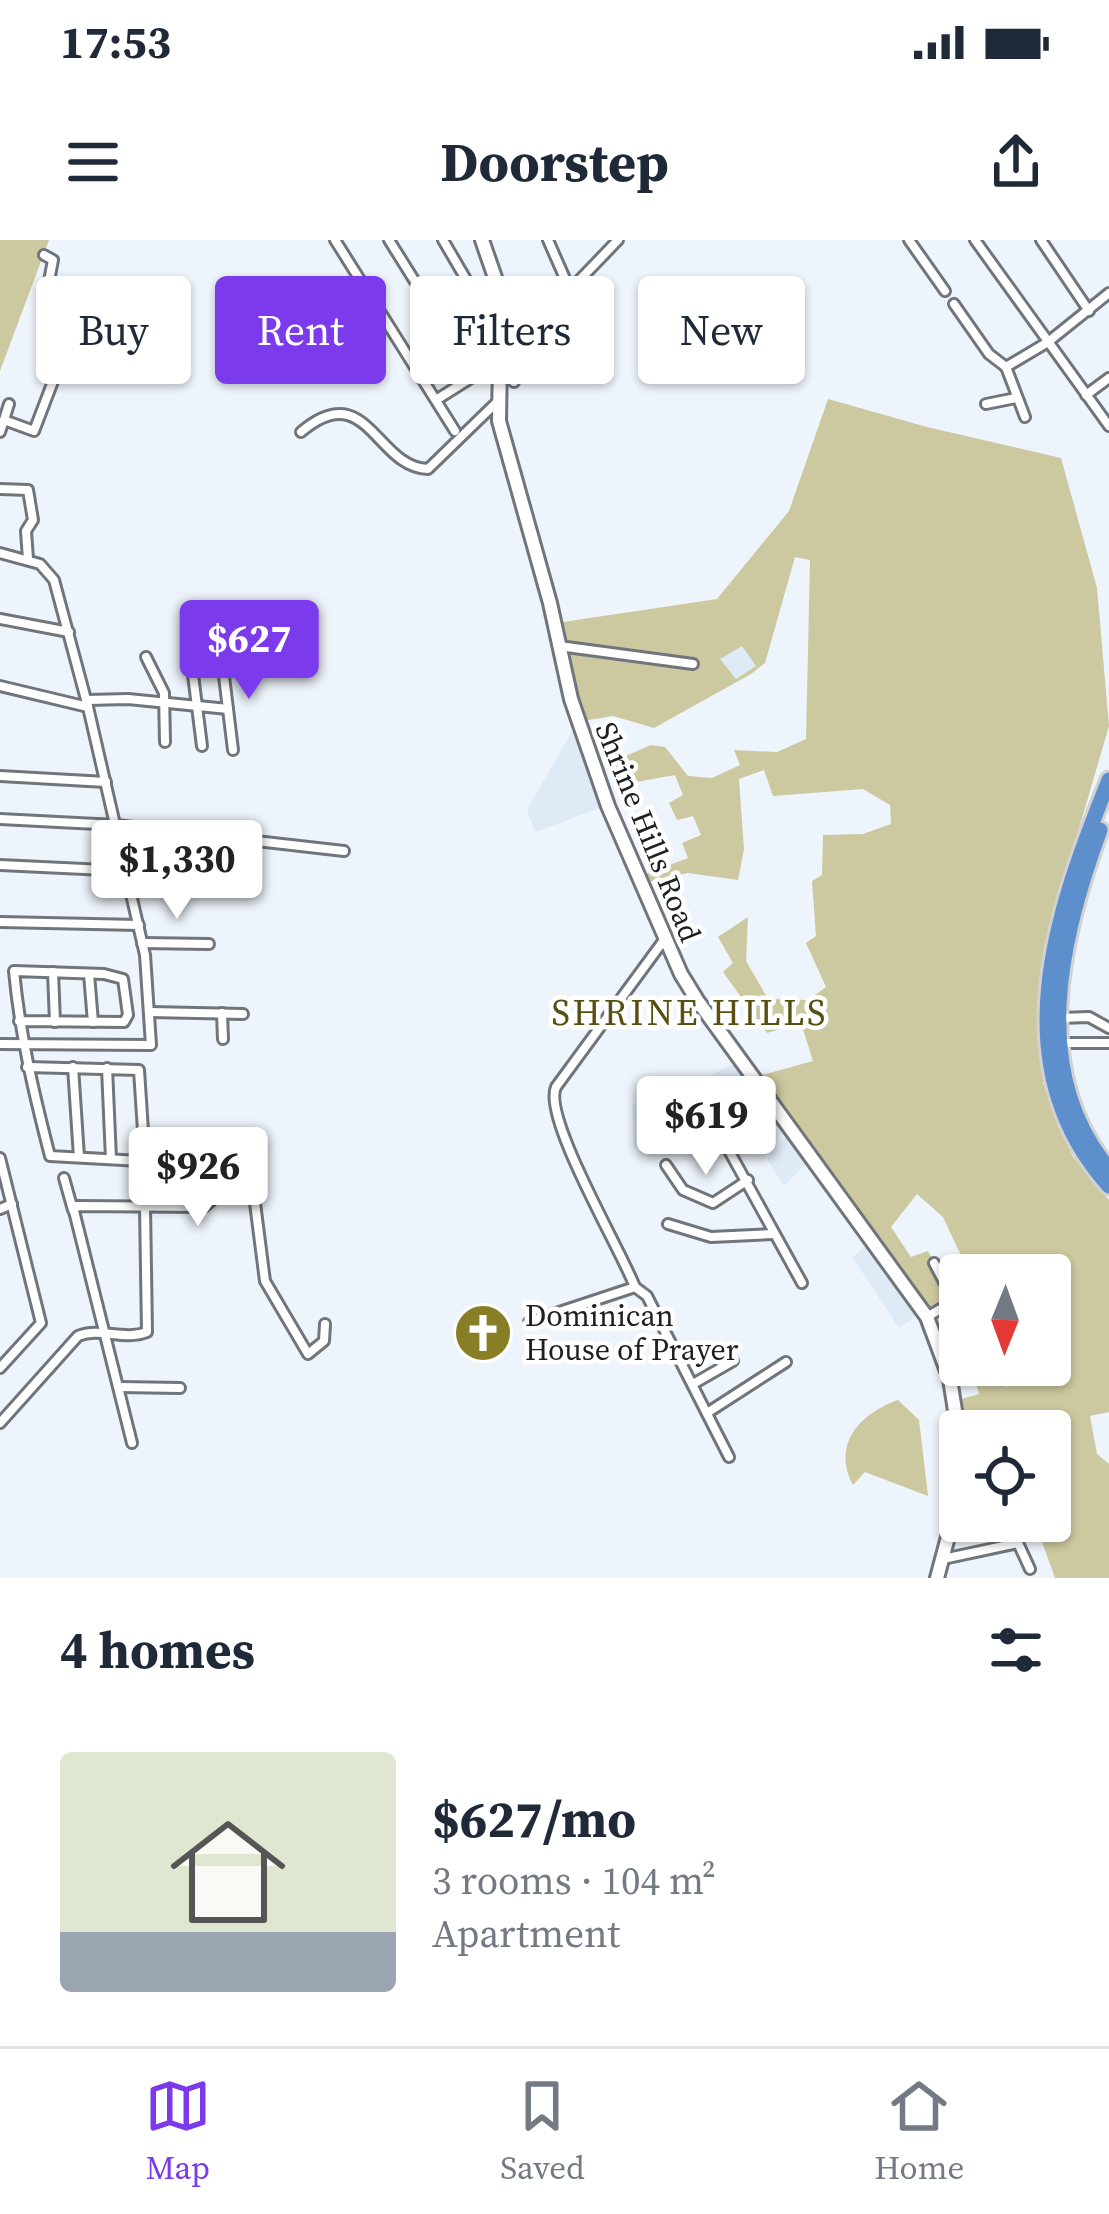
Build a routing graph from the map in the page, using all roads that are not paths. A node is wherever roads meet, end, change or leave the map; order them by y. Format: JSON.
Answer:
{"nodes":[{"id":1,"x":335,"y":240,"type":"edge"},
{"id":2,"x":389,"y":240,"type":"edge"},
{"id":3,"x":443,"y":240,"type":"edge"},
{"id":4,"x":482,"y":240,"type":"edge"},
{"id":5,"x":618,"y":240,"type":"edge"},
{"id":6,"x":909,"y":240,"type":"edge"},
{"id":7,"x":975,"y":240,"type":"edge"},
{"id":8,"x":1041,"y":240,"type":"edge"},
{"id":9,"x":549,"y":241,"type":"edge"},
{"id":10,"x":44,"y":255,"type":"dead end"},
{"id":11,"x":412,"y":276,"type":"edge"},
{"id":12,"x":464,"y":276,"type":"edge"},
{"id":13,"x":564,"y":276,"type":"edge"},
{"id":14,"x":583,"y":276,"type":"edge"},
{"id":15,"x":945,"y":290,"type":"dead end"},
{"id":16,"x":1109,"y":293,"type":"edge"},
{"id":17,"x":954,"y":304,"type":"dead end"},
{"id":18,"x":1089,"y":310,"type":"junction"},
{"id":19,"x":1048,"y":342,"type":"junction"},
{"id":20,"x":1006,"y":367,"type":"junction"},
{"id":21,"x":1109,"y":378,"type":"edge"},
{"id":22,"x":461,"y":384,"type":"edge"},
{"id":23,"x":1085,"y":395,"type":"junction"},
{"id":24,"x":1016,"y":398,"type":"junction"},
{"id":25,"x":436,"y":400,"type":"junction"},
{"id":26,"x":497,"y":402,"type":"junction"},
{"id":27,"x":9,"y":404,"type":"dead end"},
{"id":28,"x":986,"y":404,"type":"dead end"},
{"id":29,"x":1025,"y":417,"type":"dead end"},
{"id":30,"x":4,"y":420,"type":"junction"},
{"id":31,"x":1108,"y":426,"type":"edge"},
{"id":32,"x":455,"y":430,"type":"dead end"},
{"id":33,"x":0,"y":432,"type":"edge"},
{"id":34,"x":301,"y":432,"type":"dead end"},
{"id":35,"x":0,"y":489,"type":"edge"},
{"id":36,"x":0,"y":553,"type":"edge"},
{"id":37,"x":28,"y":559,"type":"junction"},
{"id":38,"x":0,"y":619,"type":"edge"},
{"id":39,"x":69,"y":632,"type":"junction"},
{"id":40,"x":559,"y":646,"type":"junction"},
{"id":41,"x":146,"y":657,"type":"dead end"},
{"id":42,"x":191,"y":659,"type":"dead end"},
{"id":43,"x":222,"y":660,"type":"dead end"},
{"id":44,"x":693,"y":664,"type":"dead end"},
{"id":45,"x":0,"y":686,"type":"edge"},
{"id":46,"x":165,"y":702,"type":"junction"},
{"id":47,"x":87,"y":703,"type":"junction"},
{"id":48,"x":197,"y":706,"type":"junction"},
{"id":49,"x":228,"y":709,"type":"junction"},
{"id":50,"x":165,"y":742,"type":"dead end"},
{"id":51,"x":202,"y":746,"type":"dead end"},
{"id":52,"x":233,"y":750,"type":"dead end"},
{"id":53,"x":0,"y":776,"type":"edge"},
{"id":54,"x":1109,"y":780,"type":"edge"},
{"id":55,"x":106,"y":782,"type":"junction"},
{"id":56,"x":1109,"y":805,"type":"edge"},
{"id":57,"x":0,"y":819,"type":"edge"},
{"id":58,"x":116,"y":825,"type":"junction"},
{"id":59,"x":344,"y":851,"type":"dead end"},
{"id":60,"x":0,"y":865,"type":"edge"},
{"id":61,"x":126,"y":872,"type":"junction"},
{"id":62,"x":236,"y":884,"type":"dead end"},
{"id":63,"x":0,"y":922,"type":"edge"},
{"id":64,"x":139,"y":925,"type":"junction"},
{"id":65,"x":665,"y":938,"type":"junction"},
{"id":66,"x":142,"y":943,"type":"junction"},
{"id":67,"x":209,"y":944,"type":"dead end"},
{"id":68,"x":53,"y":972,"type":"junction"},
{"id":69,"x":89,"y":974,"type":"junction"},
{"id":70,"x":150,"y":1012,"type":"junction"},
{"id":71,"x":222,"y":1013,"type":"junction"},
{"id":72,"x":243,"y":1014,"type":"dead end"},
{"id":73,"x":1052,"y":1018,"type":"junction"},
{"id":74,"x":19,"y":1021,"type":"junction"},
{"id":75,"x":55,"y":1022,"type":"junction"},
{"id":76,"x":92,"y":1022,"type":"junction"},
{"id":77,"x":1109,"y":1028,"type":"edge"},
{"id":78,"x":223,"y":1039,"type":"dead end"},
{"id":79,"x":1053,"y":1043,"type":"junction"},
{"id":80,"x":1109,"y":1043,"type":"edge"},
{"id":81,"x":0,"y":1044,"type":"edge"},
{"id":82,"x":22,"y":1044,"type":"junction"},
{"id":83,"x":27,"y":1066,"type":"junction"},
{"id":84,"x":73,"y":1067,"type":"junction"},
{"id":85,"x":106,"y":1068,"type":"junction"},
{"id":86,"x":752,"y":1079,"type":"junction"},
{"id":87,"x":79,"y":1157,"type":"junction"},
{"id":88,"x":0,"y":1158,"type":"edge"},
{"id":89,"x":110,"y":1159,"type":"junction"},
{"id":90,"x":145,"y":1161,"type":"junction"},
{"id":91,"x":159,"y":1162,"type":"dead end"},
{"id":92,"x":666,"y":1165,"type":"dead end"},
{"id":93,"x":1109,"y":1169,"type":"edge"},
{"id":94,"x":64,"y":1178,"type":"dead end"},
{"id":95,"x":748,"y":1180,"type":"junction"},
{"id":96,"x":1109,"y":1186,"type":"edge"},
{"id":97,"x":13,"y":1204,"type":"junction"},
{"id":98,"x":145,"y":1207,"type":"junction"},
{"id":99,"x":0,"y":1209,"type":"edge"},
{"id":100,"x":74,"y":1211,"type":"junction"},
{"id":101,"x":668,"y":1225,"type":"dead end"},
{"id":102,"x":774,"y":1234,"type":"junction"},
{"id":103,"x":934,"y":1263,"type":"dead end"},
{"id":104,"x":939,"y":1272,"type":"edge"},
{"id":105,"x":802,"y":1283,"type":"dead end"},
{"id":106,"x":635,"y":1287,"type":"junction"},
{"id":107,"x":939,"y":1312,"type":"edge"},
{"id":108,"x":928,"y":1317,"type":"junction"},
{"id":109,"x":530,"y":1322,"type":"dead end"},
{"id":110,"x":325,"y":1324,"type":"dead end"},
{"id":111,"x":105,"y":1334,"type":"junction"},
{"id":112,"x":733,"y":1360,"type":"dead end"},
{"id":113,"x":786,"y":1362,"type":"dead end"},
{"id":114,"x":0,"y":1368,"type":"edge"},
{"id":115,"x":692,"y":1384,"type":"junction"},
{"id":116,"x":120,"y":1387,"type":"junction"},
{"id":117,"x":180,"y":1388,"type":"dead end"},
{"id":118,"x":955,"y":1410,"type":"edge"},
{"id":119,"x":707,"y":1413,"type":"junction"},
{"id":120,"x":0,"y":1423,"type":"edge"},
{"id":121,"x":132,"y":1443,"type":"dead end"},
{"id":122,"x":729,"y":1457,"type":"dead end"},
{"id":123,"x":948,"y":1542,"type":"edge"},
{"id":124,"x":944,"y":1558,"type":"junction"},
{"id":125,"x":1030,"y":1569,"type":"dead end"},
{"id":126,"x":937,"y":1578,"type":"edge"}],
"edges":[{"from":1,"to":25,"type":"street"},
{"from":2,"to":11,"type":"street"},
{"from":3,"to":12,"type":"street"},
{"from":4,"to":26,"type":"street","name":"Shrine Hills Road"},
{"from":5,"to":14,"type":"street"},
{"from":6,"to":15,"type":"street"},
{"from":7,"to":19,"type":"street"},
{"from":8,"to":18,"type":"street"},
{"from":9,"to":13,"type":"street"},
{"from":10,"to":30,"type":"street"},
{"from":16,"to":18,"type":"street"},
{"from":17,"to":20,"type":"street"},
{"from":18,"to":19,"type":"street"},
{"from":19,"to":20,"type":"street"},
{"from":19,"to":23,"type":"street"},
{"from":20,"to":24,"type":"street"},
{"from":21,"to":23,"type":"street"},
{"from":22,"to":25,"type":"street"},
{"from":23,"to":31,"type":"street"},
{"from":24,"to":28,"type":"street"},
{"from":24,"to":29,"type":"street"},
{"from":25,"to":32,"type":"street"},
{"from":26,"to":34,"type":"street"},
{"from":26,"to":40,"type":"street","name":"Shrine Hills Road"},
{"from":27,"to":30,"type":"street"},
{"from":30,"to":33,"type":"street"},
{"from":35,"to":37,"type":"street"},
{"from":36,"to":37,"type":"street"},
{"from":37,"to":39,"type":"street"},
{"from":38,"to":39,"type":"street"},
{"from":39,"to":47,"type":"street"},
{"from":40,"to":44,"type":"street"},
{"from":40,"to":65,"type":"street","name":"Shrine Hills Road"},
{"from":41,"to":46,"type":"street"},
{"from":42,"to":48,"type":"street"},
{"from":43,"to":49,"type":"street"},
{"from":45,"to":47,"type":"street"},
{"from":46,"to":47,"type":"street"},
{"from":46,"to":48,"type":"street"},
{"from":46,"to":50,"type":"street"},
{"from":47,"to":55,"type":"street"},
{"from":48,"to":49,"type":"street"},
{"from":48,"to":51,"type":"street"},
{"from":49,"to":52,"type":"street"},
{"from":53,"to":55,"type":"street"},
{"from":54,"to":73,"type":"highway"},
{"from":55,"to":58,"type":"street"},
{"from":56,"to":73,"type":"highway"},
{"from":57,"to":58,"type":"street"},
{"from":58,"to":59,"type":"street"},
{"from":58,"to":61,"type":"street"},
{"from":60,"to":61,"type":"street"},
{"from":61,"to":62,"type":"street"},
{"from":61,"to":64,"type":"street"},
{"from":63,"to":64,"type":"street"},
{"from":64,"to":66,"type":"street"},
{"from":65,"to":86,"type":"street","name":"Shrine Hills Road"},
{"from":65,"to":106,"type":"street"},
{"from":66,"to":67,"type":"street"},
{"from":66,"to":70,"type":"street"},
{"from":68,"to":69,"type":"street"},
{"from":68,"to":74,"type":"street"},
{"from":68,"to":75,"type":"street"},
{"from":69,"to":76,"type":"street"},
{"from":69,"to":76,"type":"street"},
{"from":70,"to":71,"type":"street"},
{"from":70,"to":82,"type":"street"},
{"from":71,"to":72,"type":"street"},
{"from":71,"to":78,"type":"street"},
{"from":73,"to":77,"type":"street"},
{"from":73,"to":79,"type":"highway"},
{"from":74,"to":75,"type":"street"},
{"from":74,"to":82,"type":"street"},
{"from":75,"to":76,"type":"street"},
{"from":79,"to":80,"type":"street"},
{"from":79,"to":93,"type":"highway"},
{"from":79,"to":96,"type":"highway"},
{"from":81,"to":82,"type":"street"},
{"from":82,"to":83,"type":"street"},
{"from":83,"to":84,"type":"street"},
{"from":83,"to":87,"type":"street"},
{"from":84,"to":85,"type":"street"},
{"from":84,"to":87,"type":"street"},
{"from":85,"to":89,"type":"street"},
{"from":85,"to":90,"type":"street"},
{"from":86,"to":95,"type":"street"},
{"from":86,"to":108,"type":"street","name":"Shrine Hills Road"},
{"from":87,"to":89,"type":"street"},
{"from":88,"to":97,"type":"street"},
{"from":89,"to":90,"type":"street"},
{"from":90,"to":91,"type":"street"},
{"from":92,"to":95,"type":"street"},
{"from":94,"to":100,"type":"street"},
{"from":95,"to":102,"type":"street"},
{"from":97,"to":99,"type":"street"},
{"from":97,"to":114,"type":"street"},
{"from":98,"to":100,"type":"street"},
{"from":98,"to":110,"type":"street"},
{"from":98,"to":111,"type":"street"},
{"from":100,"to":111,"type":"street"},
{"from":101,"to":102,"type":"street"},
{"from":102,"to":105,"type":"street"},
{"from":103,"to":104,"type":"street"},
{"from":106,"to":109,"type":"street"},
{"from":106,"to":115,"type":"street"},
{"from":107,"to":108,"type":"street"},
{"from":108,"to":118,"type":"street","name":"Shrine Hills Road"},
{"from":111,"to":116,"type":"street"},
{"from":111,"to":120,"type":"street"},
{"from":112,"to":115,"type":"street"},
{"from":113,"to":119,"type":"street"},
{"from":115,"to":119,"type":"street"},
{"from":116,"to":117,"type":"street"},
{"from":116,"to":121,"type":"street"},
{"from":119,"to":122,"type":"street"},
{"from":123,"to":124,"type":"street"},
{"from":124,"to":125,"type":"street"},
{"from":124,"to":126,"type":"street"}]}
